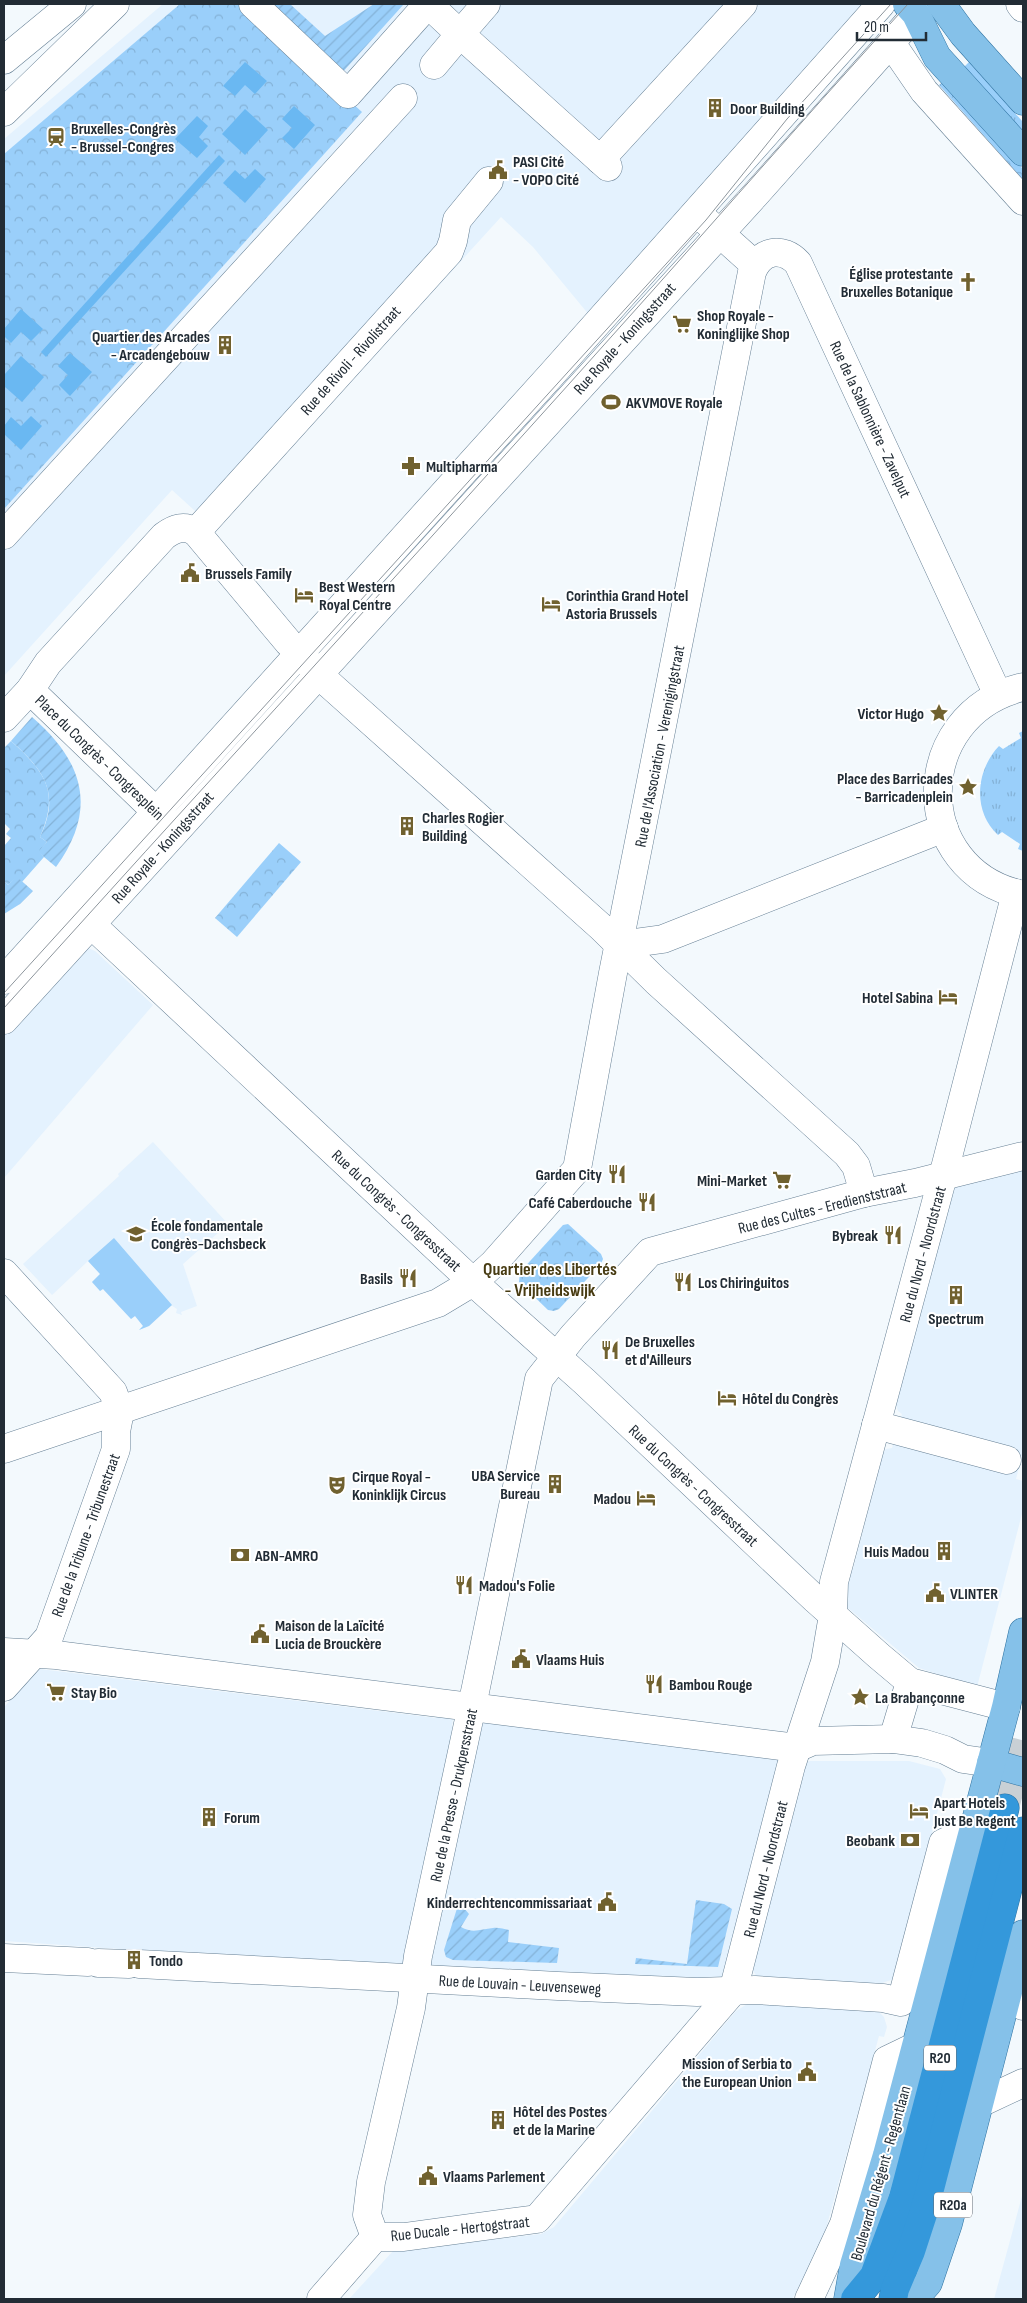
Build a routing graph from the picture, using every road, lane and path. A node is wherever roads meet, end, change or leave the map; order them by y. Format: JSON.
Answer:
{"nodes":[{"id":1,"x":72,"y":4,"type":"edge"},
{"id":2,"x":115,"y":4,"type":"edge"},
{"id":3,"x":254,"y":4,"type":"edge"},
{"id":4,"x":428,"y":4,"type":"edge"},
{"id":5,"x":486,"y":4,"type":"edge"},
{"id":6,"x":743,"y":4,"type":"edge"},
{"id":7,"x":881,"y":4,"type":"edge"},
{"id":8,"x":941,"y":4,"type":"edge"},
{"id":9,"x":1020,"y":4,"type":"edge"},
{"id":10,"x":917,"y":7,"type":"edge"},
{"id":11,"x":1023,"y":8,"type":"edge"},
{"id":12,"x":460,"y":34,"type":"junction"},
{"id":13,"x":896,"y":51,"type":"junction"},
{"id":14,"x":4,"y":60,"type":"edge"},
{"id":15,"x":434,"y":65,"type":"dead end"},
{"id":16,"x":403,"y":98,"type":"dead end"},
{"id":17,"x":1023,"y":101,"type":"edge"},
{"id":18,"x":4,"y":112,"type":"edge"},
{"id":19,"x":1023,"y":152,"type":"edge"},
{"id":20,"x":489,"y":181,"type":"dead end"},
{"id":21,"x":1023,"y":201,"type":"edge"},
{"id":22,"x":696,"y":212,"type":"junction"},
{"id":23,"x":720,"y":233,"type":"junction"},
{"id":24,"x":755,"y":265,"type":"junction"},
{"id":25,"x":196,"y":532,"type":"junction"},
{"id":26,"x":4,"y":535,"type":"edge"},
{"id":27,"x":299,"y":652,"type":"junction"},
{"id":28,"x":320,"y":674,"type":"junction"},
{"id":29,"x":30,"y":690,"type":"junction"},
{"id":30,"x":1011,"y":691,"type":"edge"},
{"id":31,"x":4,"y":718,"type":"edge"},
{"id":32,"x":156,"y":813,"type":"junction"},
{"id":33,"x":944,"y":828,"type":"junction"},
{"id":34,"x":176,"y":830,"type":"junction"},
{"id":35,"x":1019,"y":894,"type":"edge"},
{"id":36,"x":82,"y":915,"type":"junction"},
{"id":37,"x":619,"y":945,"type":"junction"},
{"id":38,"x":4,"y":980,"type":"edge"},
{"id":39,"x":6,"y":1013,"type":"edge"},
{"id":40,"x":1023,"y":1156,"type":"edge"},
{"id":41,"x":943,"y":1176,"type":"junction"},
{"id":42,"x":864,"y":1193,"type":"junction"},
{"id":43,"x":650,"y":1252,"type":"joint"},
{"id":44,"x":4,"y":1273,"type":"edge"},
{"id":45,"x":473,"y":1282,"type":"junction"},
{"id":46,"x":556,"y":1358,"type":"junction"},
{"id":47,"x":120,"y":1411,"type":"junction"},
{"id":48,"x":876,"y":1425,"type":"junction"},
{"id":49,"x":4,"y":1449,"type":"edge"},
{"id":50,"x":1007,"y":1460,"type":"dead end"},
{"id":51,"x":833,"y":1615,"type":"junction"},
{"id":52,"x":1023,"y":1632,"type":"edge"},
{"id":53,"x":4,"y":1652,"type":"edge"},
{"id":54,"x":34,"y":1654,"type":"junction"},
{"id":55,"x":879,"y":1656,"type":"junction"},
{"id":56,"x":825,"y":1662,"type":"junction"},
{"id":57,"x":910,"y":1682,"type":"junction"},
{"id":58,"x":4,"y":1687,"type":"edge"},
{"id":59,"x":813,"y":1702,"type":"junction"},
{"id":60,"x":472,"y":1707,"type":"junction"},
{"id":61,"x":1006,"y":1707,"type":"junction"},
{"id":62,"x":893,"y":1739,"type":"junction"},
{"id":63,"x":852,"y":1740,"type":"junction"},
{"id":64,"x":797,"y":1748,"type":"junction"},
{"id":65,"x":991,"y":1764,"type":"junction"},
{"id":66,"x":1023,"y":1772,"type":"edge"},
{"id":67,"x":1005,"y":1808,"type":"tunnel mouth"},
{"id":68,"x":974,"y":1828,"type":"junction"},
{"id":69,"x":1023,"y":1831,"type":"tunnel mouth"},
{"id":70,"x":1023,"y":1934,"type":"edge"},
{"id":71,"x":4,"y":1958,"type":"edge"},
{"id":72,"x":415,"y":1979,"type":"junction"},
{"id":73,"x":734,"y":1991,"type":"junction"},
{"id":74,"x":1016,"y":1998,"type":"edge"},
{"id":75,"x":914,"y":2047,"type":"junction"},
{"id":76,"x":1022,"y":2093,"type":"edge"},
{"id":77,"x":978,"y":2104,"type":"junction"},
{"id":78,"x":375,"y":2236,"type":"junction"},
{"id":79,"x":320,"y":2299,"type":"edge"},
{"id":80,"x":809,"y":2299,"type":"edge"},
{"id":81,"x":848,"y":2299,"type":"edge"},
{"id":82,"x":855,"y":2299,"type":"edge"},
{"id":83,"x":893,"y":2299,"type":"edge"},
{"id":84,"x":914,"y":2299,"type":"edge"}],
"edges":[{"from":1,"to":14,"type":"street"},
{"from":2,"to":18,"type":"street"},
{"from":3,"to":4,"type":"street"},
{"from":4,"to":12,"type":"street"},
{"from":5,"to":12,"type":"street"},
{"from":6,"to":12,"type":"street"},
{"from":7,"to":22,"type":"street","name":"Rue Royale - Koningsstraat"},
{"from":8,"to":17,"type":"main road"},
{"from":9,"to":11,"type":"street"},
{"from":10,"to":13,"type":"street"},
{"from":10,"to":19,"type":"main road"},
{"from":12,"to":15,"type":"street"},
{"from":13,"to":21,"type":"street"},
{"from":13,"to":23,"type":"street","name":"Rue Royale - Koningsstraat"},
{"from":16,"to":26,"type":"street"},
{"from":20,"to":25,"type":"street","name":"Rue de Rivoli - Rivolistraat"},
{"from":22,"to":23,"type":"street"},
{"from":22,"to":27,"type":"street","name":"Rue Royale - Koningsstraat"},
{"from":23,"to":24,"type":"street"},
{"from":23,"to":28,"type":"street","name":"Rue Royale - Koningsstraat"},
{"from":24,"to":30,"type":"street","name":"Rue de la Sablonnière - Zavelput"},
{"from":24,"to":37,"type":"street","name":"Rue de l'Association - Verenigingstraat"},
{"from":25,"to":27,"type":"street"},
{"from":25,"to":29,"type":"street"},
{"from":27,"to":28,"type":"street"},
{"from":27,"to":32,"type":"street","name":"Rue Royale - Koningsstraat"},
{"from":28,"to":34,"type":"street","name":"Rue Royale - Koningsstraat"},
{"from":28,"to":37,"type":"street"},
{"from":29,"to":31,"type":"street","name":"Place du Congrès - Congresplein"},
{"from":29,"to":32,"type":"street","name":"Place du Congrès - Congresplein"},
{"from":30,"to":33,"type":"street"},
{"from":32,"to":34,"type":"street","name":"Place du Congrès - Congresplein"},
{"from":32,"to":36,"type":"street","name":"Rue Royale - Koningsstraat"},
{"from":33,"to":35,"type":"street"},
{"from":33,"to":37,"type":"street"},
{"from":34,"to":36,"type":"street","name":"Rue Royale - Koningsstraat"},
{"from":35,"to":41,"type":"street","name":"Rue du Nord - Noordstraat"},
{"from":36,"to":38,"type":"street","name":"Rue Royale - Koningsstraat"},
{"from":36,"to":39,"type":"street","name":"Rue Royale - Koningsstraat"},
{"from":36,"to":45,"type":"street","name":"Rue du Congrès - Congresstraat"},
{"from":37,"to":42,"type":"street"},
{"from":37,"to":45,"type":"street","name":"Rue de l'Association - Verenigingstraat"},
{"from":40,"to":41,"type":"street","name":"Rue des Cultes - Eredienststraat"},
{"from":41,"to":42,"type":"street","name":"Rue des Cultes - Eredienststraat"},
{"from":41,"to":48,"type":"street","name":"Rue du Nord - Noordstraat"},
{"from":42,"to":43,"type":"street","name":"Rue des Cultes - Eredienststraat"},
{"from":43,"to":46,"type":"street","name":"Rue de la Presse - Drukpersstraat"},
{"from":44,"to":47,"type":"street"},
{"from":45,"to":46,"type":"street","name":"Rue du Congrès - Congresstraat"},
{"from":45,"to":47,"type":"street"},
{"from":46,"to":51,"type":"street","name":"Rue du Congrès - Congresstraat"},
{"from":46,"to":60,"type":"street","name":"Rue de la Presse - Drukpersstraat"},
{"from":47,"to":49,"type":"street"},
{"from":47,"to":54,"type":"street","name":"Rue de la Tribune - Tribunestraat"},
{"from":48,"to":50,"type":"street"},
{"from":48,"to":51,"type":"street","name":"Rue du Nord - Noordstraat"},
{"from":51,"to":55,"type":"street","name":"Rue du Congrès - Congresstraat"},
{"from":51,"to":56,"type":"street","name":"Rue du Nord - Noordstraat"},
{"from":52,"to":61,"type":"main road","name":"Boulevard du Régent - Regentlaan"},
{"from":53,"to":54,"type":"street"},
{"from":54,"to":58,"type":"street","name":"Rue de la Tribune - Tribunestraat"},
{"from":54,"to":60,"type":"street"},
{"from":55,"to":56,"type":"street"},
{"from":55,"to":57,"type":"street"},
{"from":56,"to":59,"type":"street"},
{"from":57,"to":61,"type":"street"},
{"from":57,"to":62,"type":"street"},
{"from":59,"to":63,"type":"street"},
{"from":59,"to":64,"type":"street","name":"Rue du Nord - Noordstraat"},
{"from":60,"to":64,"type":"street"},
{"from":60,"to":72,"type":"street","name":"Rue de la Presse - Drukpersstraat"},
{"from":61,"to":65,"type":"main road","name":"Boulevard du Régent - Regentlaan"},
{"from":62,"to":63,"type":"street"},
{"from":62,"to":65,"type":"street"},
{"from":63,"to":64,"type":"street"},
{"from":64,"to":73,"type":"street","name":"Rue du Nord - Noordstraat"},
{"from":65,"to":66,"type":"main road"},
{"from":65,"to":68,"type":"main road","name":"Boulevard du Régent - Regentlaan"},
{"from":67,"to":82,"type":"highway","number":"R20"},
{"from":68,"to":73,"type":"street","name":"Rue de Louvain - Leuvenseweg"},
{"from":68,"to":75,"type":"main road","name":"Boulevard du Régent - Regentlaan"},
{"from":69,"to":83,"type":"highway","number":"R20"},
{"from":70,"to":74,"type":"main road","number":"R20a"},
{"from":71,"to":72,"type":"street","name":"Rue de Louvain - Leuvenseweg"},
{"from":72,"to":73,"type":"street","name":"Rue de Louvain - Leuvenseweg"},
{"from":72,"to":78,"type":"street","name":"Rue de la Presse - Drukpersstraat"},
{"from":73,"to":78,"type":"street","name":"Rue Ducale - Hertogstraat"},
{"from":74,"to":77,"type":"main road","number":"R20a"},
{"from":75,"to":80,"type":"street","name":"Boulevard du Régent - Regentlaan"},
{"from":75,"to":81,"type":"main road","name":"Boulevard du Régent - Regentlaan"},
{"from":76,"to":77,"type":"street"},
{"from":77,"to":84,"type":"main road","number":"R20a"},
{"from":78,"to":79,"type":"street","name":"Rue Ducale - Hertogstraat"}]}
